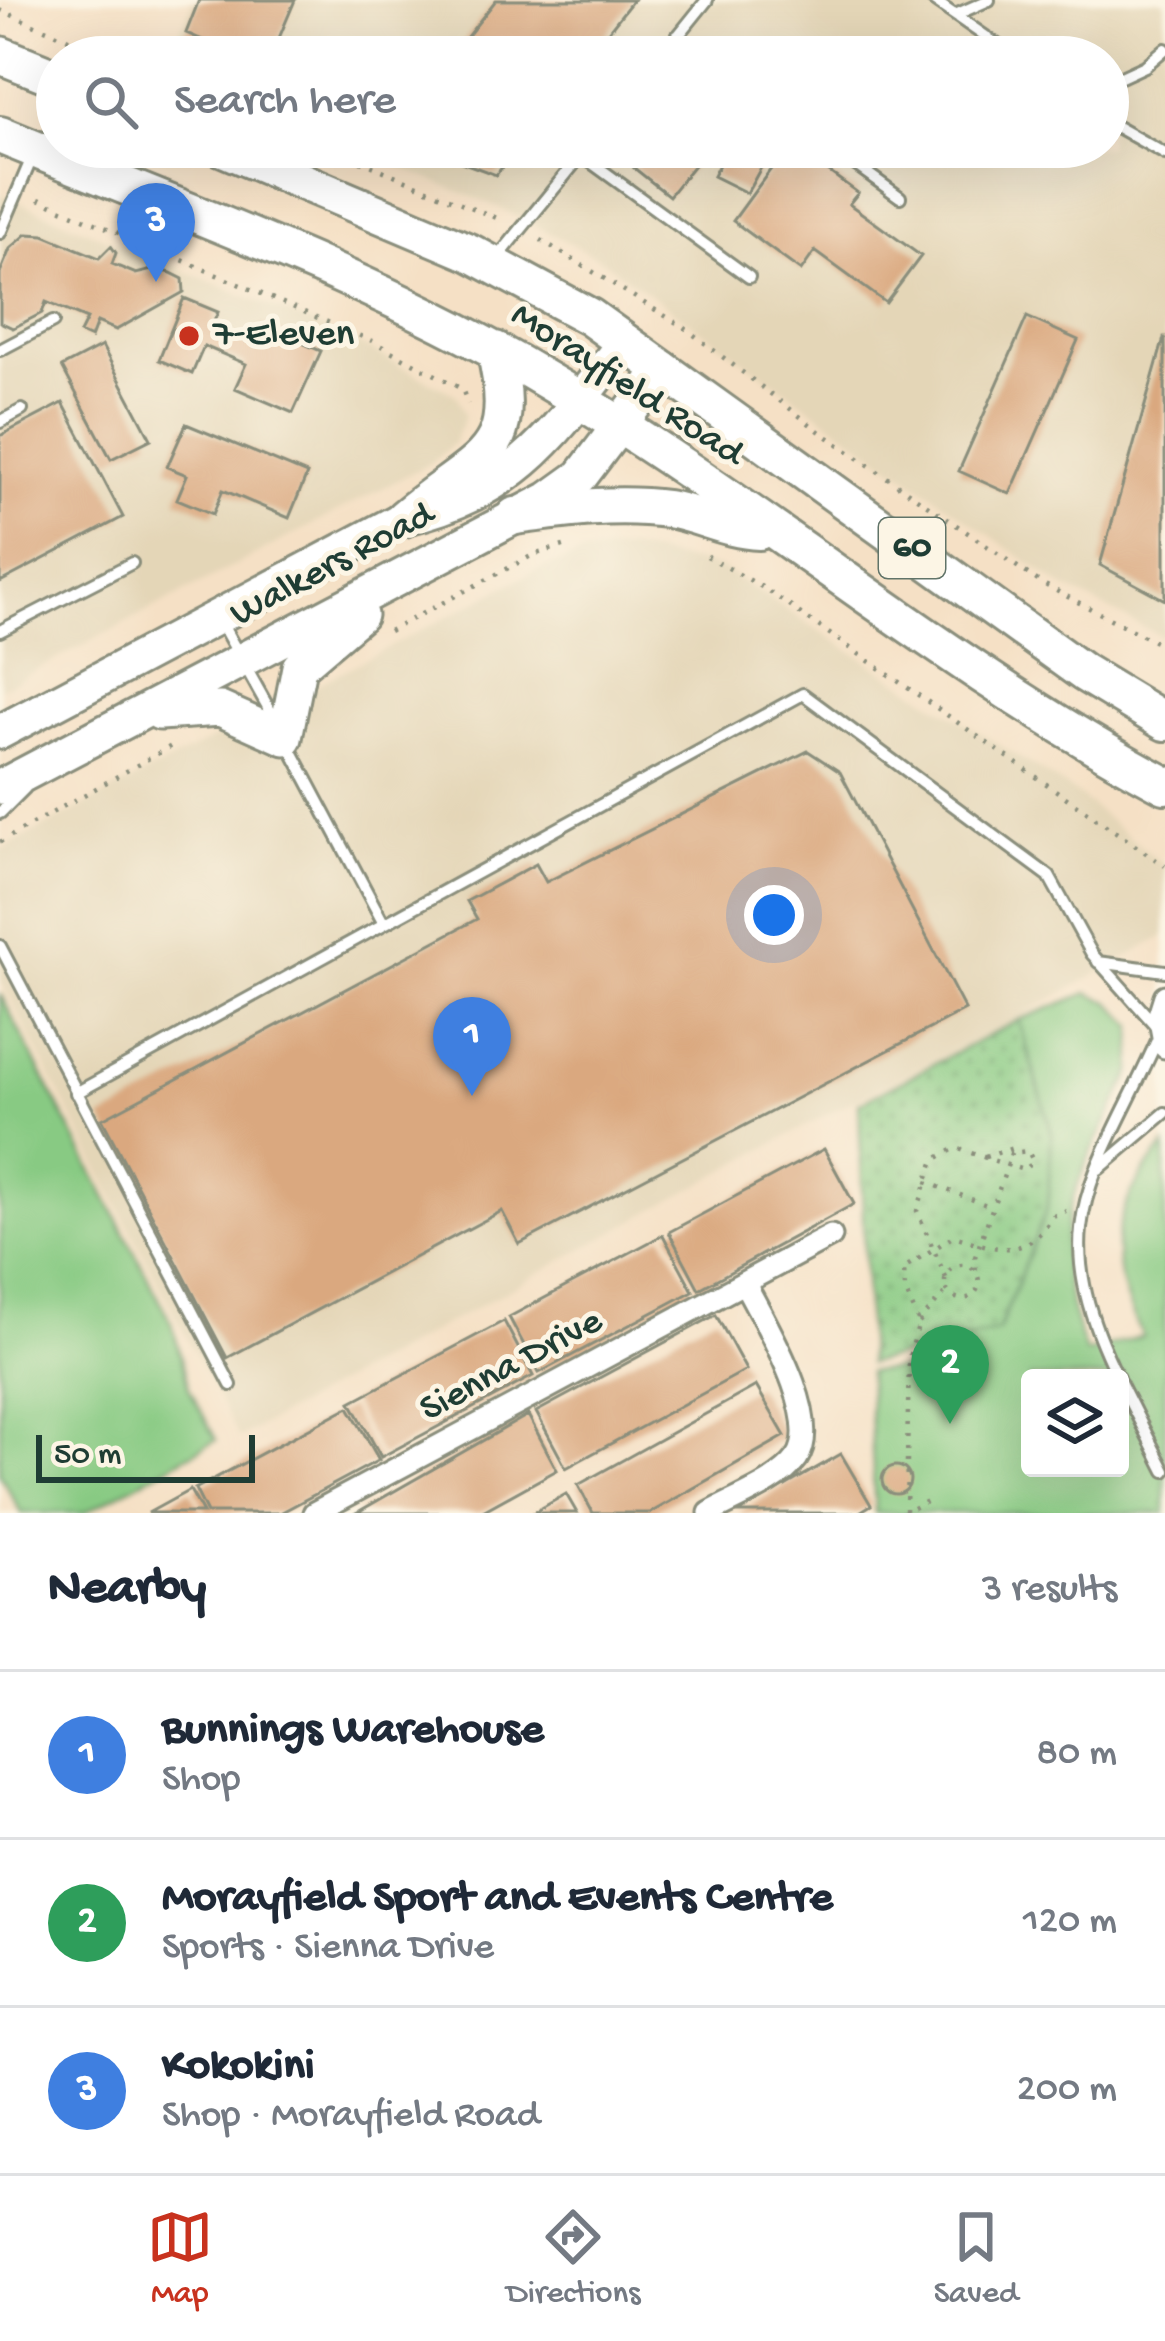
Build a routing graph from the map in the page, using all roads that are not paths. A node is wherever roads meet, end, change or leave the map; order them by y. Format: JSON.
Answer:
{"nodes":[{"id":1,"x":707,"y":0,"type":"edge"},
{"id":2,"x":933,"y":0,"type":"edge"},
{"id":3,"x":989,"y":0,"type":"edge"},
{"id":4,"x":955,"y":15,"type":"junction"},
{"id":5,"x":677,"y":36,"type":"edge"},
{"id":6,"x":986,"y":36,"type":"edge"},
{"id":7,"x":1165,"y":49,"type":"edge"},
{"id":8,"x":0,"y":55,"type":"edge"},
{"id":9,"x":36,"y":70,"type":"edge"},
{"id":10,"x":1129,"y":73,"type":"edge"},
{"id":11,"x":0,"y":136,"type":"edge"},
{"id":12,"x":1129,"y":138,"type":"edge"},
{"id":13,"x":35,"y":150,"type":"joint"},
{"id":14,"x":1165,"y":154,"type":"edge"},
{"id":15,"x":78,"y":168,"type":"edge"},
{"id":16,"x":270,"y":168,"type":"edge"},
{"id":17,"x":570,"y":168,"type":"edge"},
{"id":18,"x":606,"y":168,"type":"edge"},
{"id":19,"x":860,"y":168,"type":"edge"},
{"id":20,"x":900,"y":197,"type":"dead end"},
{"id":21,"x":0,"y":233,"type":"edge"},
{"id":22,"x":493,"y":264,"type":"junction"},
{"id":23,"x":749,"y":277,"type":"dead end"},
{"id":24,"x":52,"y":322,"type":"dead end"},
{"id":25,"x":625,"y":340,"type":"junction"},
{"id":26,"x":0,"y":350,"type":"edge"},
{"id":27,"x":495,"y":350,"type":"junction"},
{"id":28,"x":663,"y":368,"type":"junction"},
{"id":29,"x":580,"y":400,"type":"junction"},
{"id":30,"x":22,"y":410,"type":"dead end"},
{"id":31,"x":0,"y":422,"type":"edge"},
{"id":32,"x":621,"y":428,"type":"junction"},
{"id":33,"x":515,"y":516,"type":"junction"},
{"id":34,"x":404,"y":518,"type":"junction"},
{"id":35,"x":776,"y":532,"type":"junction"},
{"id":36,"x":132,"y":563,"type":"dead end"},
{"id":37,"x":417,"y":569,"type":"junction"},
{"id":38,"x":218,"y":616,"type":"junction"},
{"id":39,"x":0,"y":631,"type":"edge"},
{"id":40,"x":242,"y":661,"type":"junction"},
{"id":41,"x":141,"y":714,"type":"junction"},
{"id":42,"x":1165,"y":722,"type":"edge"},
{"id":43,"x":0,"y":732,"type":"edge"},
{"id":44,"x":285,"y":738,"type":"junction"},
{"id":45,"x":52,"y":761,"type":"junction"},
{"id":46,"x":1165,"y":785,"type":"edge"},
{"id":47,"x":0,"y":787,"type":"edge"},
{"id":48,"x":0,"y":813,"type":"edge"},
{"id":49,"x":384,"y":924,"type":"junction"},
{"id":50,"x":0,"y":946,"type":"edge"},
{"id":51,"x":1098,"y":962,"type":"junction"},
{"id":52,"x":1165,"y":970,"type":"edge"},
{"id":53,"x":1165,"y":996,"type":"edge"},
{"id":54,"x":1161,"y":1036,"type":"edge"},
{"id":55,"x":76,"y":1093,"type":"junction"},
{"id":56,"x":1165,"y":1112,"type":"edge"},
{"id":57,"x":1094,"y":1173,"type":"junction"},
{"id":58,"x":831,"y":1236,"type":"dead end"},
{"id":59,"x":745,"y":1284,"type":"junction"},
{"id":60,"x":1114,"y":1369,"type":"edge"},
{"id":61,"x":231,"y":1385,"type":"dead end"},
{"id":62,"x":1129,"y":1400,"type":"edge"},
{"id":63,"x":1165,"y":1471,"type":"edge"},
{"id":64,"x":314,"y":1513,"type":"edge"},
{"id":65,"x":710,"y":1513,"type":"edge"}],
"edges":[{"from":1,"to":5,"type":"lane"},
{"from":2,"to":4,"type":"lane"},
{"from":3,"to":4,"type":"lane"},
{"from":4,"to":6,"type":"lane"},
{"from":7,"to":10,"type":"lane"},
{"from":8,"to":9,"type":"main road"},
{"from":11,"to":13,"type":"main road","name":"Morayfield Road","number":"60"},
{"from":12,"to":14,"type":"lane"},
{"from":13,"to":21,"type":"lane"},
{"from":15,"to":27,"type":"main road","name":"Morayfield Road","number":"60"},
{"from":16,"to":22,"type":"main road","name":"Morayfield Road","number":"60"},
{"from":17,"to":22,"type":"lane"},
{"from":18,"to":23,"type":"lane"},
{"from":19,"to":20,"type":"lane"},
{"from":22,"to":25,"type":"main road","name":"Morayfield Road","number":"60"},
{"from":24,"to":26,"type":"lane"},
{"from":25,"to":28,"type":"main road","name":"Morayfield Road","number":"60"},
{"from":25,"to":29,"type":"main road","name":"Walkers Road"},
{"from":27,"to":29,"type":"main road","name":"Morayfield Road","number":"60"},
{"from":27,"to":34,"type":"main road"},
{"from":28,"to":32,"type":"main road","name":"Walkers Road"},
{"from":28,"to":42,"type":"main road","name":"Morayfield Road","number":"60"},
{"from":29,"to":32,"type":"main road","name":"Morayfield Road","number":"60"},
{"from":29,"to":34,"type":"main road","name":"Walkers Road"},
{"from":30,"to":31,"type":"lane"},
{"from":32,"to":33,"type":"main road","name":"Walkers Road"},
{"from":32,"to":35,"type":"main road","name":"Morayfield Road","number":"60"},
{"from":33,"to":35,"type":"main road"},
{"from":33,"to":37,"type":"main road","name":"Walkers Road"},
{"from":34,"to":38,"type":"main road","name":"Walkers Road"},
{"from":35,"to":46,"type":"main road","name":"Morayfield Road","number":"60"},
{"from":36,"to":39,"type":"lane"},
{"from":37,"to":40,"type":"main road","name":"Walkers Road"},
{"from":37,"to":44,"type":"main road"},
{"from":38,"to":40,"type":"lane"},
{"from":38,"to":43,"type":"main road","name":"Walkers Road"},
{"from":40,"to":41,"type":"main road","name":"Walkers Road"},
{"from":40,"to":44,"type":"lane"},
{"from":41,"to":44,"type":"main road"},
{"from":41,"to":45,"type":"main road","name":"Walkers Road"},
{"from":44,"to":49,"type":"lane"},
{"from":45,"to":47,"type":"main road","name":"Walkers Road"},
{"from":45,"to":48,"type":"lane"},
{"from":49,"to":51,"type":"lane"},
{"from":49,"to":55,"type":"lane"},
{"from":50,"to":55,"type":"lane"},
{"from":51,"to":52,"type":"lane"},
{"from":51,"to":54,"type":"lane"},
{"from":53,"to":54,"type":"street"},
{"from":54,"to":57,"type":"lane"},
{"from":55,"to":61,"type":"lane"},
{"from":56,"to":57,"type":"lane"},
{"from":57,"to":60,"type":"lane"},
{"from":58,"to":59,"type":"street","name":"Sienna Drive"},
{"from":59,"to":64,"type":"street","name":"Sienna Drive"},
{"from":59,"to":65,"type":"street"},
{"from":62,"to":63,"type":"lane"}]}
